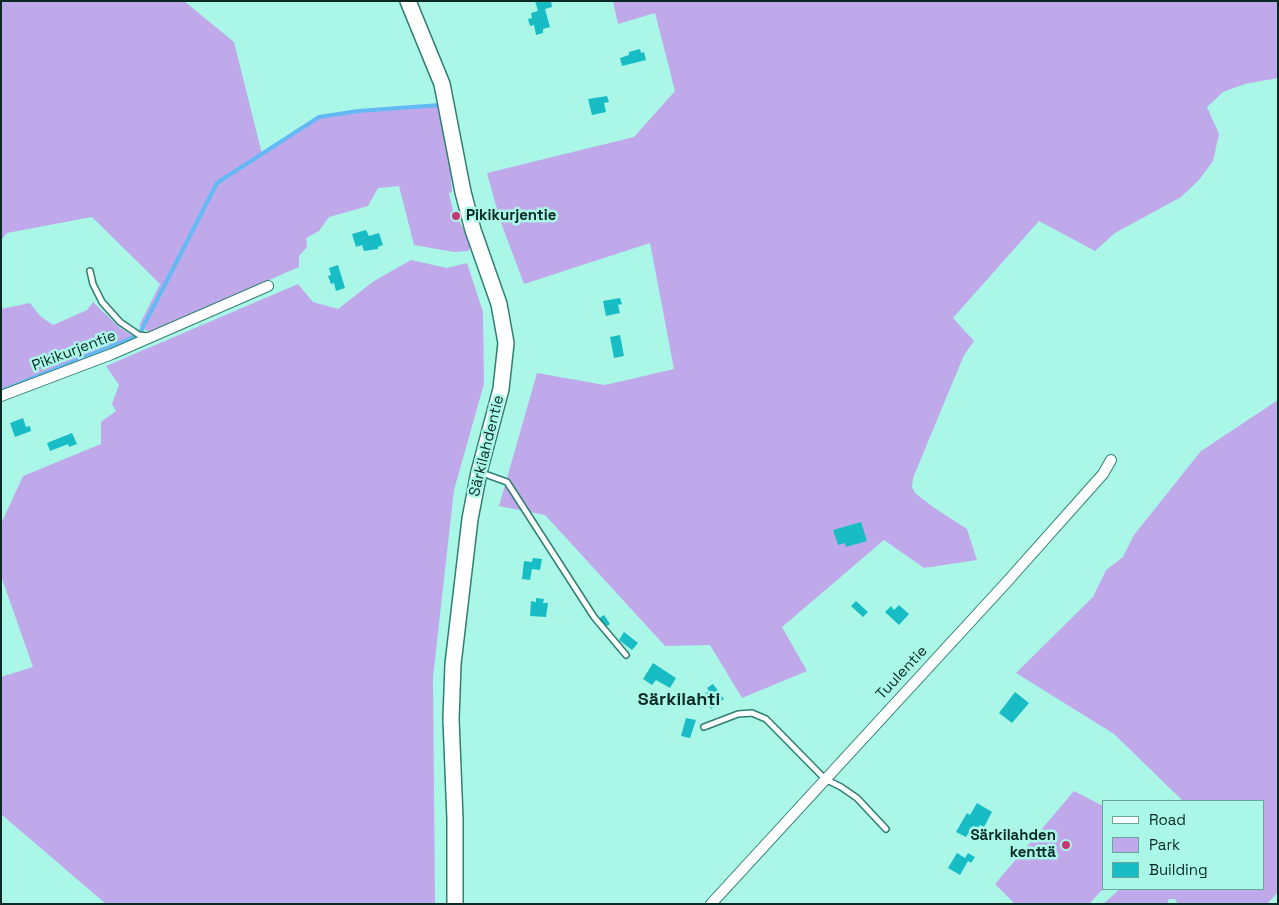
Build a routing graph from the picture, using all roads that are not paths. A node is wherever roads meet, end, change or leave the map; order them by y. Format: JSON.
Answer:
{"nodes":[{"id":1,"x":408,"y":1,"type":"edge"},
{"id":2,"x":90,"y":271,"type":"dead end"},
{"id":3,"x":268,"y":286,"type":"dead end"},
{"id":4,"x":151,"y":337,"type":"junction"},
{"id":5,"x":1,"y":396,"type":"edge"},
{"id":6,"x":1111,"y":460,"type":"dead end"},
{"id":7,"x":479,"y":472,"type":"junction"},
{"id":8,"x":626,"y":655,"type":"dead end"},
{"id":9,"x":704,"y":727,"type":"dead end"},
{"id":10,"x":825,"y":779,"type":"junction"},
{"id":11,"x":886,"y":828,"type":"dead end"},
{"id":12,"x":455,"y":904,"type":"edge"},
{"id":13,"x":712,"y":904,"type":"edge"}],
"edges":[{"from":1,"to":7,"type":"street","name":"Särkilahdentie"},
{"from":2,"to":4,"type":"lane"},
{"from":3,"to":4,"type":"street","name":"Pikikurjentie"},
{"from":4,"to":5,"type":"street","name":"Pikikurjentie"},
{"from":6,"to":10,"type":"street","name":"Tuulentie"},
{"from":7,"to":8,"type":"lane"},
{"from":7,"to":12,"type":"street","name":"Särkilahdentie"},
{"from":9,"to":10,"type":"lane"},
{"from":10,"to":11,"type":"lane"},
{"from":10,"to":13,"type":"street","name":"Tuulentie"}]}
